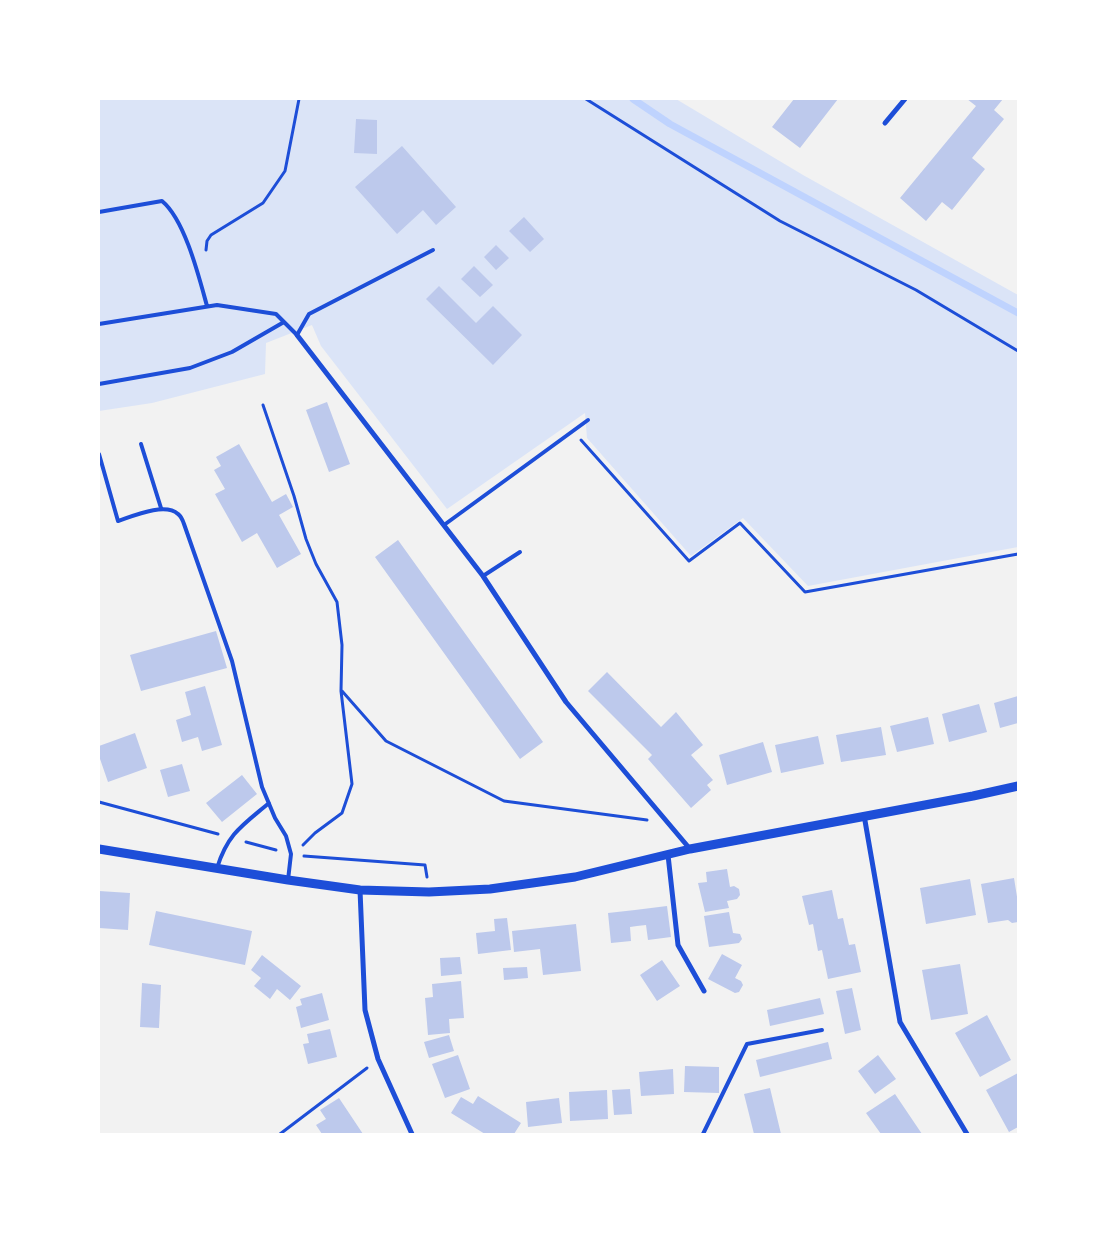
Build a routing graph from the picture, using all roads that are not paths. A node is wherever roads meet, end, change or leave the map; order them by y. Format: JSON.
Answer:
{"nodes":[{"id":1,"x":905,"y":99,"type":"edge"},
{"id":2,"x":885,"y":123,"type":"dead end"},
{"id":3,"x":99,"y":212,"type":"edge"},
{"id":4,"x":433,"y":250,"type":"dead end"},
{"id":5,"x":208,"y":306,"type":"junction"},
{"id":6,"x":284,"y":322,"type":"junction"},
{"id":7,"x":99,"y":324,"type":"edge"},
{"id":8,"x":298,"y":335,"type":"junction"},
{"id":9,"x":99,"y":384,"type":"edge"},
{"id":10,"x":588,"y":420,"type":"dead end"},
{"id":11,"x":140,"y":444,"type":"dead end"},
{"id":12,"x":99,"y":454,"type":"edge"},
{"id":13,"x":161,"y":508,"type":"junction"},
{"id":14,"x":444,"y":525,"type":"junction"},
{"id":15,"x":520,"y":552,"type":"dead end"},
{"id":16,"x":483,"y":576,"type":"junction"},
{"id":17,"x":1018,"y":786,"type":"edge"},
{"id":18,"x":269,"y":803,"type":"junction"},
{"id":19,"x":864,"y":815,"type":"junction"},
{"id":20,"x":99,"y":849,"type":"edge"},
{"id":21,"x":690,"y":849,"type":"junction"},
{"id":22,"x":668,"y":855,"type":"junction"},
{"id":23,"x":217,"y":868,"type":"junction"},
{"id":24,"x":288,"y":880,"type":"junction"},
{"id":25,"x":360,"y":890,"type":"junction"},
{"id":26,"x":704,"y":991,"type":"dead end"},
{"id":27,"x":822,"y":1030,"type":"dead end"},
{"id":28,"x":412,"y":1134,"type":"edge"},
{"id":29,"x":703,"y":1134,"type":"edge"},
{"id":30,"x":967,"y":1134,"type":"edge"}],
"edges":[{"from":1,"to":2,"type":"street"},
{"from":3,"to":5,"type":"lane"},
{"from":4,"to":8,"type":"lane"},
{"from":5,"to":6,"type":"lane"},
{"from":5,"to":7,"type":"lane"},
{"from":6,"to":8,"type":"lane"},
{"from":6,"to":9,"type":"lane"},
{"from":8,"to":14,"type":"street"},
{"from":10,"to":14,"type":"lane"},
{"from":11,"to":13,"type":"lane"},
{"from":12,"to":13,"type":"lane"},
{"from":13,"to":18,"type":"lane"},
{"from":14,"to":16,"type":"street"},
{"from":15,"to":16,"type":"lane"},
{"from":16,"to":21,"type":"street"},
{"from":17,"to":19,"type":"street"},
{"from":18,"to":23,"type":"lane"},
{"from":18,"to":24,"type":"lane"},
{"from":19,"to":21,"type":"street"},
{"from":19,"to":30,"type":"street"},
{"from":20,"to":23,"type":"street"},
{"from":21,"to":22,"type":"street"},
{"from":22,"to":25,"type":"street"},
{"from":22,"to":26,"type":"street"},
{"from":23,"to":24,"type":"street"},
{"from":24,"to":25,"type":"street"},
{"from":25,"to":28,"type":"street"},
{"from":27,"to":29,"type":"lane"}]}
